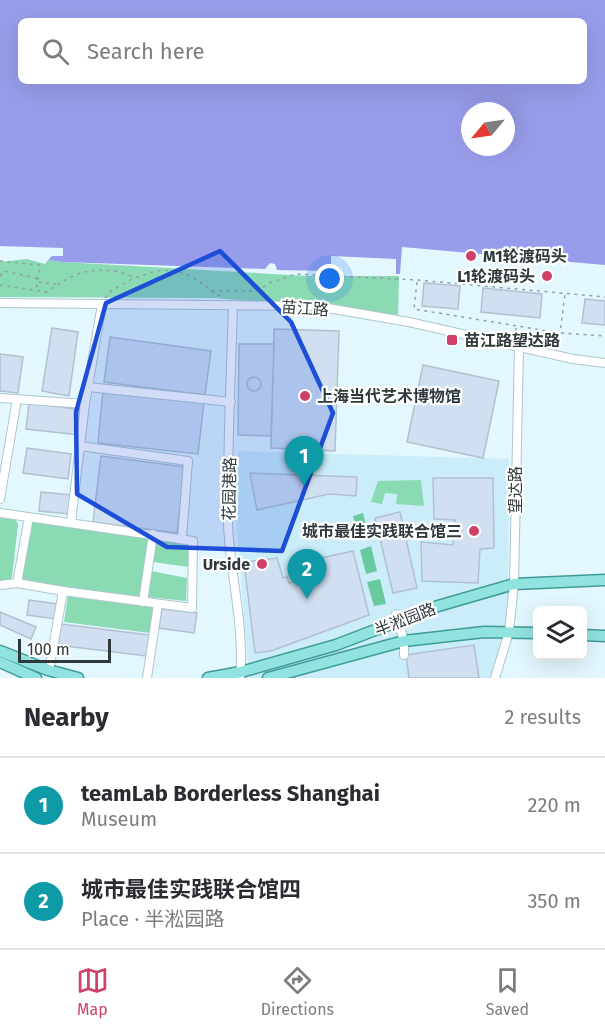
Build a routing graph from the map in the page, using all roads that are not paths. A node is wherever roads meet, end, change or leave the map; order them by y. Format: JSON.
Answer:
{"nodes":[{"id":1,"x":0,"y":303,"type":"edge"},
{"id":2,"x":102,"y":304,"type":"junction"},
{"id":3,"x":233,"y":305,"type":"junction"},
{"id":4,"x":514,"y":346,"type":"junction"},
{"id":5,"x":605,"y":363,"type":"edge"},
{"id":6,"x":88,"y":387,"type":"junction"},
{"id":7,"x":0,"y":398,"type":"edge"},
{"id":8,"x":17,"y":399,"type":"junction"},
{"id":9,"x":231,"y":402,"type":"junction"},
{"id":10,"x":85,"y":404,"type":"junction"},
{"id":11,"x":80,"y":446,"type":"junction"},
{"id":12,"x":0,"y":499,"type":"edge"},
{"id":13,"x":0,"y":513,"type":"edge"},
{"id":14,"x":29,"y":517,"type":"junction"},
{"id":15,"x":71,"y":522,"type":"junction"},
{"id":16,"x":153,"y":534,"type":"junction"},
{"id":17,"x":182,"y":538,"type":"junction"},
{"id":18,"x":605,"y":580,"type":"edge"},
{"id":19,"x":17,"y":583,"type":"junction"},
{"id":20,"x":514,"y":584,"type":"junction"},
{"id":21,"x":0,"y":585,"type":"edge"},
{"id":22,"x":63,"y":591,"type":"junction"},
{"id":23,"x":143,"y":602,"type":"junction"},
{"id":24,"x":158,"y":604,"type":"junction"},
{"id":25,"x":397,"y":618,"type":"junction"},
{"id":26,"x":509,"y":632,"type":"junction"},
{"id":27,"x":533,"y":633,"type":"edge"},
{"id":28,"x":587,"y":635,"type":"edge"},
{"id":29,"x":605,"y":636,"type":"edge"},
{"id":30,"x":404,"y":641,"type":"junction"},
{"id":31,"x":0,"y":651,"type":"edge"},
{"id":32,"x":404,"y":655,"type":"dead end"},
{"id":33,"x":0,"y":662,"type":"edge"},
{"id":34,"x":49,"y":671,"type":"junction"},
{"id":35,"x":240,"y":675,"type":"edge"},
{"id":36,"x":36,"y":678,"type":"edge"},
{"id":37,"x":78,"y":678,"type":"edge"},
{"id":38,"x":147,"y":678,"type":"edge"},
{"id":39,"x":208,"y":678,"type":"edge"},
{"id":40,"x":268,"y":678,"type":"edge"},
{"id":41,"x":495,"y":678,"type":"edge"}],
"edges":[{"from":1,"to":2,"type":"street","name":"苗江路"},
{"from":2,"to":3,"type":"street","name":"苗江路"},
{"from":2,"to":6,"type":"street"},
{"from":3,"to":4,"type":"street","name":"苗江路"},
{"from":3,"to":9,"type":"street","name":"花园港路"},
{"from":4,"to":5,"type":"street","name":"苗江路"},
{"from":4,"to":20,"type":"street","name":"望达路"},
{"from":6,"to":9,"type":"street"},
{"from":6,"to":10,"type":"street"},
{"from":7,"to":8,"type":"street"},
{"from":8,"to":10,"type":"street"},
{"from":8,"to":12,"type":"street"},
{"from":9,"to":35,"type":"street","name":"花园港路"},
{"from":10,"to":11,"type":"street"},
{"from":11,"to":15,"type":"street"},
{"from":11,"to":17,"type":"street"},
{"from":13,"to":14,"type":"street"},
{"from":14,"to":15,"type":"street"},
{"from":14,"to":19,"type":"street"},
{"from":15,"to":16,"type":"street"},
{"from":16,"to":17,"type":"street"},
{"from":16,"to":23,"type":"street"},
{"from":17,"to":24,"type":"street"},
{"from":18,"to":20,"type":"main road","name":"半淞园路"},
{"from":19,"to":21,"type":"street"},
{"from":19,"to":22,"type":"street"},
{"from":20,"to":25,"type":"main road","name":"半淞园路"},
{"from":20,"to":26,"type":"street","name":"望达路"},
{"from":22,"to":23,"type":"street"},
{"from":22,"to":34,"type":"street"},
{"from":23,"to":24,"type":"street"},
{"from":24,"to":38,"type":"street"},
{"from":25,"to":30,"type":"street"},
{"from":25,"to":35,"type":"main road","name":"半淞园路"},
{"from":26,"to":27,"type":"main road","name":"半淞园路"},
{"from":26,"to":30,"type":"main road","name":"半淞园路"},
{"from":26,"to":41,"type":"street","name":"望达路"},
{"from":28,"to":29,"type":"main road"},
{"from":30,"to":32,"type":"street"},
{"from":30,"to":40,"type":"main road","name":"半淞园路"},
{"from":31,"to":34,"type":"main road"},
{"from":33,"to":36,"type":"main road"},
{"from":34,"to":37,"type":"main road"},
{"from":35,"to":39,"type":"main road","name":"半淞园路"}]}
